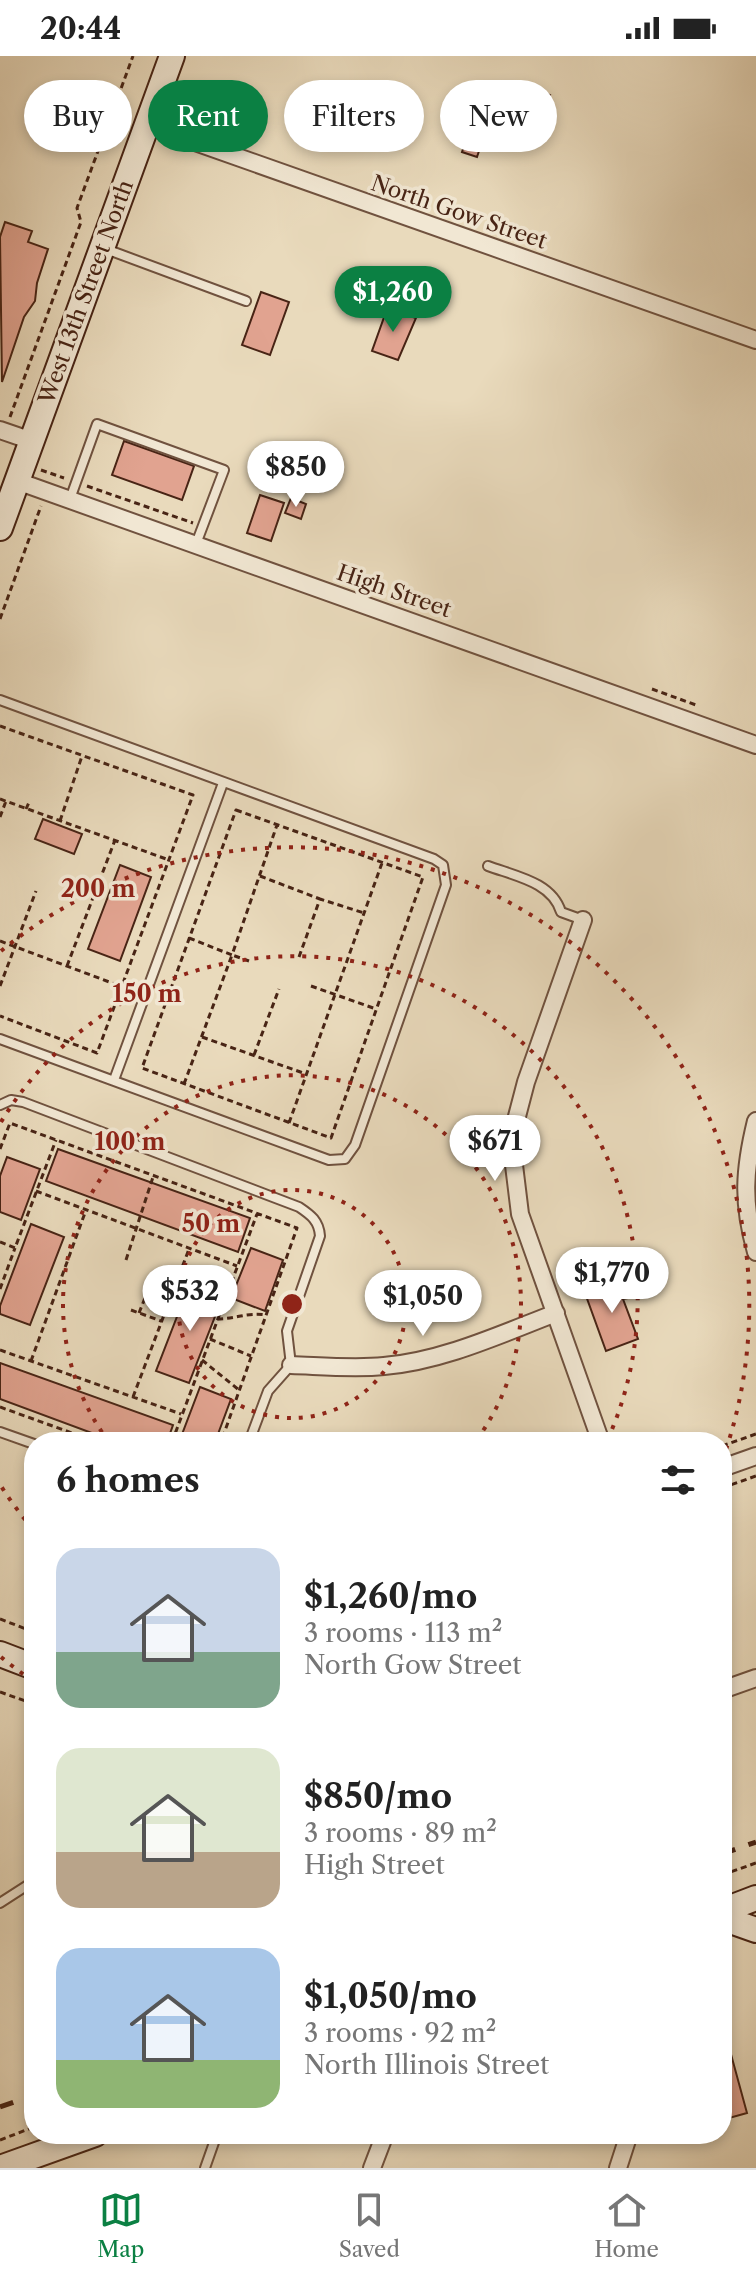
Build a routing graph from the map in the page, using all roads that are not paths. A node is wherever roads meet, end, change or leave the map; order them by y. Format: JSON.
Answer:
{"nodes":[{"id":1,"x":172,"y":56,"type":"edge"},
{"id":2,"x":147,"y":125,"type":"junction"},
{"id":3,"x":102,"y":248,"type":"junction"},
{"id":4,"x":246,"y":301,"type":"dead end"},
{"id":5,"x":756,"y":340,"type":"edge"},
{"id":6,"x":2,"y":430,"type":"edge"},
{"id":7,"x":24,"y":462,"type":"junction"},
{"id":8,"x":70,"y":499,"type":"junction"},
{"id":9,"x":0,"y":528,"type":"edge"},
{"id":10,"x":196,"y":544,"type":"junction"},
{"id":11,"x":0,"y":700,"type":"edge"},
{"id":12,"x":756,"y":745,"type":"edge"},
{"id":13,"x":223,"y":783,"type":"junction"},
{"id":14,"x":488,"y":866,"type":"dead end"},
{"id":15,"x":583,"y":920,"type":"joint"},
{"id":16,"x":0,"y":1039,"type":"edge"},
{"id":17,"x":114,"y":1080,"type":"junction"},
{"id":18,"x":0,"y":1105,"type":"edge"},
{"id":19,"x":756,"y":1121,"type":"edge"},
{"id":20,"x":756,"y":1252,"type":"edge"},
{"id":21,"x":556,"y":1313,"type":"junction"},
{"id":22,"x":291,"y":1365,"type":"junction"},
{"id":23,"x":0,"y":1432,"type":"edge"},
{"id":24,"x":253,"y":1432,"type":"edge"},
{"id":25,"x":598,"y":1432,"type":"edge"},
{"id":26,"x":24,"y":1440,"type":"edge"},
{"id":27,"x":756,"y":1456,"type":"edge"},
{"id":28,"x":732,"y":1464,"type":"edge"},
{"id":29,"x":0,"y":1654,"type":"edge"},
{"id":30,"x":24,"y":1663,"type":"edge"},
{"id":31,"x":756,"y":1678,"type":"edge"},
{"id":32,"x":732,"y":1686,"type":"edge"},
{"id":33,"x":24,"y":1887,"type":"edge"},
{"id":34,"x":756,"y":1898,"type":"edge"},
{"id":35,"x":0,"y":1903,"type":"edge"},
{"id":36,"x":732,"y":1907,"type":"edge"},
{"id":37,"x":732,"y":1922,"type":"edge"},
{"id":38,"x":756,"y":1930,"type":"edge"},
{"id":39,"x":72,"y":2144,"type":"edge"},
{"id":40,"x":213,"y":2144,"type":"edge"},
{"id":41,"x":381,"y":2144,"type":"edge"},
{"id":42,"x":626,"y":2144,"type":"edge"},
{"id":43,"x":0,"y":2168,"type":"edge"},
{"id":44,"x":205,"y":2168,"type":"edge"},
{"id":45,"x":372,"y":2168,"type":"edge"},
{"id":46,"x":618,"y":2168,"type":"edge"}],
"edges":[{"from":1,"to":2,"type":"street","name":"West 13th Street North"},
{"from":2,"to":3,"type":"street","name":"West 13th Street North"},
{"from":2,"to":5,"type":"street","name":"North Gow Street"},
{"from":3,"to":4,"type":"lane"},
{"from":3,"to":7,"type":"street","name":"West 13th Street North"},
{"from":6,"to":7,"type":"street","name":"High Street"},
{"from":7,"to":8,"type":"street","name":"High Street"},
{"from":7,"to":9,"type":"street","name":"West 13th Street North"},
{"from":8,"to":10,"type":"street","name":"High Street"},
{"from":8,"to":10,"type":"lane"},
{"from":10,"to":12,"type":"street","name":"High Street"},
{"from":11,"to":13,"type":"lane"},
{"from":13,"to":17,"type":"lane"},
{"from":13,"to":17,"type":"lane"},
{"from":14,"to":15,"type":"lane"},
{"from":15,"to":21,"type":"street"},
{"from":16,"to":17,"type":"lane"},
{"from":18,"to":22,"type":"lane"},
{"from":19,"to":20,"type":"street"},
{"from":21,"to":22,"type":"street"},
{"from":21,"to":25,"type":"street"},
{"from":22,"to":24,"type":"lane"},
{"from":23,"to":26,"type":"lane"},
{"from":27,"to":28,"type":"street"},
{"from":29,"to":30,"type":"street"},
{"from":31,"to":32,"type":"street"},
{"from":33,"to":35,"type":"lane"},
{"from":34,"to":36,"type":"street"},
{"from":37,"to":38,"type":"street"},
{"from":39,"to":43,"type":"street"},
{"from":40,"to":44,"type":"lane"},
{"from":41,"to":45,"type":"street"},
{"from":42,"to":46,"type":"street"}]}
